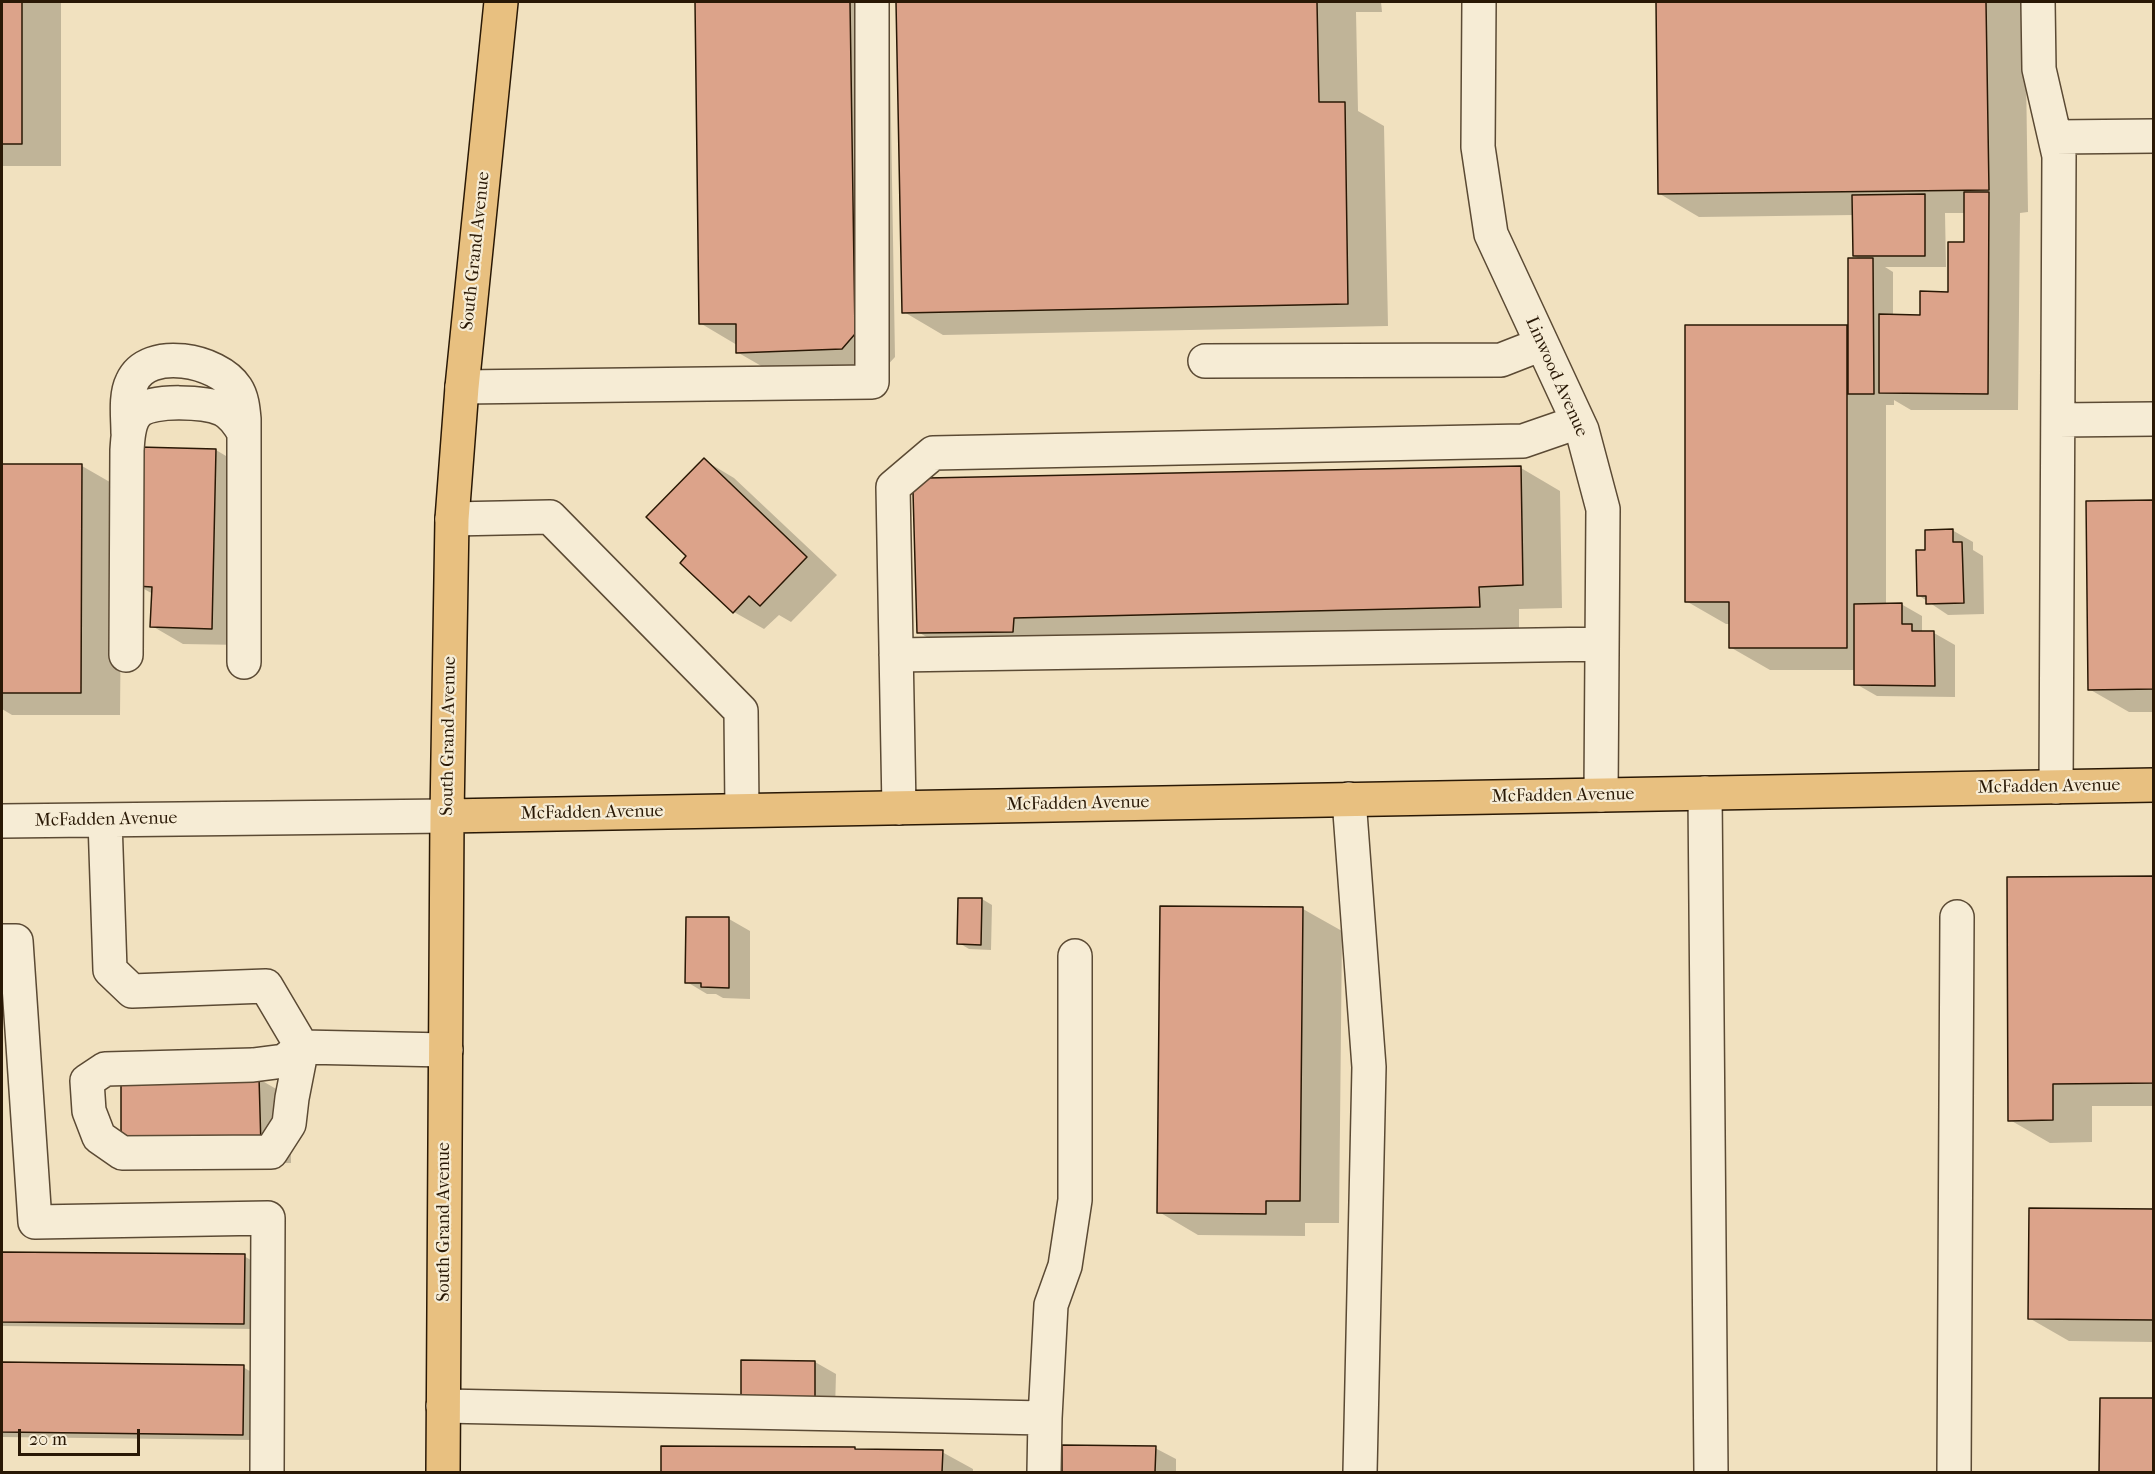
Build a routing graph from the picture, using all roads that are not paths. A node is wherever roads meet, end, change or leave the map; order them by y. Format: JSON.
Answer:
{"nodes":[{"id":1,"x":501,"y":2,"type":"edge"},
{"id":2,"x":872,"y":2,"type":"edge"},
{"id":3,"x":1479,"y":2,"type":"edge"},
{"id":4,"x":2038,"y":2,"type":"edge"},
{"id":5,"x":2154,"y":136,"type":"edge"},
{"id":6,"x":2055,"y":137,"type":"junction"},
{"id":7,"x":1542,"y":344,"type":"junction"},
{"id":8,"x":1204,"y":361,"type":"dead end"},
{"id":9,"x":462,"y":387,"type":"junction"},
{"id":10,"x":2154,"y":419,"type":"edge"},
{"id":11,"x":2058,"y":420,"type":"junction"},
{"id":12,"x":1578,"y":422,"type":"junction"},
{"id":13,"x":128,"y":433,"type":"junction"},
{"id":14,"x":244,"y":433,"type":"junction"},
{"id":15,"x":452,"y":519,"type":"junction"},
{"id":16,"x":1602,"y":644,"type":"junction"},
{"id":17,"x":896,"y":655,"type":"junction"},
{"id":18,"x":126,"y":656,"type":"dead end"},
{"id":19,"x":244,"y":662,"type":"dead end"},
{"id":20,"x":2154,"y":786,"type":"edge"},
{"id":21,"x":2056,"y":787,"type":"junction"},
{"id":22,"x":1705,"y":793,"type":"junction"},
{"id":23,"x":1601,"y":795,"type":"junction"},
{"id":24,"x":1349,"y":800,"type":"junction"},
{"id":25,"x":899,"y":807,"type":"junction"},
{"id":26,"x":742,"y":810,"type":"junction"},
{"id":27,"x":447,"y":816,"type":"junction"},
{"id":28,"x":105,"y":820,"type":"junction"},
{"id":29,"x":2,"y":821,"type":"edge"},
{"id":30,"x":1957,"y":916,"type":"dead end"},
{"id":31,"x":2,"y":941,"type":"edge"},
{"id":32,"x":1075,"y":956,"type":"dead end"},
{"id":33,"x":12,"y":1046,"type":"edge"},
{"id":34,"x":302,"y":1047,"type":"junction"},
{"id":35,"x":446,"y":1050,"type":"junction"},
{"id":36,"x":443,"y":1406,"type":"junction"},
{"id":37,"x":1046,"y":1419,"type":"junction"},
{"id":38,"x":267,"y":1473,"type":"edge"},
{"id":39,"x":443,"y":1473,"type":"edge"},
{"id":40,"x":1044,"y":1473,"type":"edge"},
{"id":41,"x":1360,"y":1473,"type":"edge"},
{"id":42,"x":1711,"y":1473,"type":"edge"},
{"id":43,"x":1954,"y":1473,"type":"edge"}],
"edges":[{"from":1,"to":9,"type":"main road","name":"South Grand Avenue"},
{"from":2,"to":9,"type":"street"},
{"from":3,"to":7,"type":"street","name":"Linwood Avenue"},
{"from":4,"to":6,"type":"street"},
{"from":5,"to":6,"type":"street"},
{"from":6,"to":11,"type":"street"},
{"from":7,"to":8,"type":"street"},
{"from":7,"to":12,"type":"street","name":"Linwood Avenue"},
{"from":9,"to":15,"type":"main road","name":"South Grand Avenue"},
{"from":10,"to":11,"type":"street"},
{"from":11,"to":21,"type":"street"},
{"from":12,"to":16,"type":"street","name":"Linwood Avenue"},
{"from":12,"to":17,"type":"street"},
{"from":13,"to":14,"type":"street"},
{"from":13,"to":14,"type":"street"},
{"from":13,"to":18,"type":"street"},
{"from":14,"to":19,"type":"street"},
{"from":15,"to":26,"type":"street"},
{"from":15,"to":27,"type":"main road","name":"South Grand Avenue"},
{"from":16,"to":17,"type":"street"},
{"from":16,"to":23,"type":"street","name":"Linwood Avenue"},
{"from":17,"to":25,"type":"street"},
{"from":20,"to":21,"type":"main road","name":"McFadden Avenue"},
{"from":21,"to":22,"type":"main road","name":"McFadden Avenue"},
{"from":22,"to":23,"type":"main road","name":"McFadden Avenue"},
{"from":22,"to":42,"type":"street"},
{"from":23,"to":24,"type":"main road","name":"McFadden Avenue"},
{"from":24,"to":25,"type":"main road","name":"McFadden Avenue"},
{"from":24,"to":41,"type":"street"},
{"from":25,"to":26,"type":"main road","name":"McFadden Avenue"},
{"from":26,"to":27,"type":"main road","name":"McFadden Avenue"},
{"from":27,"to":28,"type":"street","name":"McFadden Avenue"},
{"from":27,"to":35,"type":"main road","name":"South Grand Avenue"},
{"from":28,"to":29,"type":"street","name":"McFadden Avenue"},
{"from":28,"to":34,"type":"street"},
{"from":30,"to":43,"type":"street"},
{"from":31,"to":33,"type":"street"},
{"from":32,"to":37,"type":"street"},
{"from":33,"to":38,"type":"street"},
{"from":34,"to":34,"type":"street"},
{"from":34,"to":35,"type":"street"},
{"from":35,"to":36,"type":"main road","name":"South Grand Avenue"},
{"from":36,"to":37,"type":"street"},
{"from":36,"to":39,"type":"main road","name":"South Grand Avenue"},
{"from":37,"to":40,"type":"street"}]}
